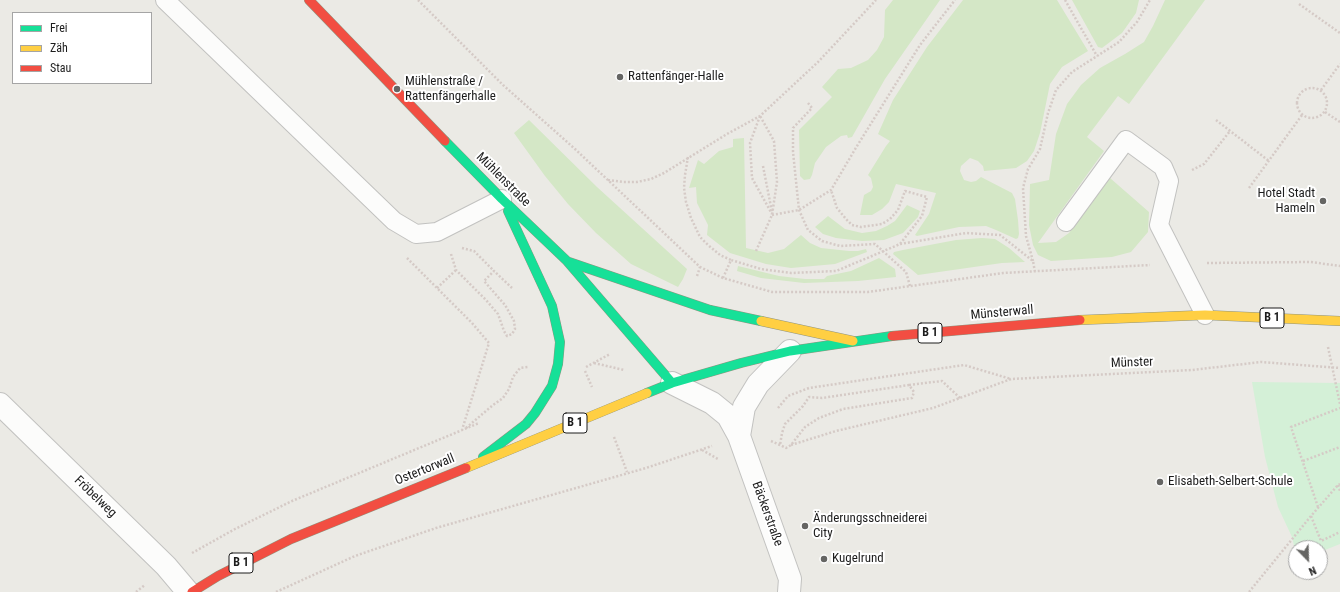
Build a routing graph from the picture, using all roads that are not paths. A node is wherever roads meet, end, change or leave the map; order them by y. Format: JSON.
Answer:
{"nodes":[{"id":1,"x":165,"y":0,"type":"edge"},
{"id":2,"x":309,"y":0,"type":"edge"},
{"id":3,"x":502,"y":199,"type":"junction"},
{"id":4,"x":1066,"y":222,"type":"dead end"},
{"id":5,"x":567,"y":261,"type":"junction"},
{"id":6,"x":1205,"y":315,"type":"junction"},
{"id":7,"x":1340,"y":322,"type":"edge"},
{"id":8,"x":853,"y":341,"type":"junction"},
{"id":9,"x":790,"y":351,"type":"junction"},
{"id":10,"x":672,"y":383,"type":"junction"},
{"id":11,"x":0,"y":404,"type":"edge"},
{"id":12,"x":741,"y":442,"type":"junction"},
{"id":13,"x":477,"y":462,"type":"junction"},
{"id":14,"x":188,"y":592,"type":"edge"},
{"id":15,"x":192,"y":592,"type":"edge"},
{"id":16,"x":789,"y":592,"type":"edge"}],
"edges":[{"from":1,"to":3,"type":"lane"},
{"from":2,"to":3,"type":"main road","name":"Mühlenstraße"},
{"from":3,"to":5,"type":"main road","name":"Mühlenstraße"},
{"from":3,"to":13,"type":"main road","number":"B 1"},
{"from":4,"to":6,"type":"lane"},
{"from":5,"to":8,"type":"main road"},
{"from":5,"to":10,"type":"main road","name":"Mühlenstraße"},
{"from":6,"to":7,"type":"main road","name":"Münsterwall","number":"B 1"},
{"from":6,"to":8,"type":"main road","name":"Münsterwall","number":"B 1"},
{"from":8,"to":9,"type":"main road","name":"Münsterwall","number":"B 1"},
{"from":9,"to":10,"type":"main road","name":"Münsterwall","number":"B 1"},
{"from":9,"to":12,"type":"street","name":"Bäckerstraße"},
{"from":10,"to":12,"type":"street","name":"Bäckerstraße"},
{"from":10,"to":13,"type":"main road","name":"Ostertorwall","number":"B 1"},
{"from":11,"to":14,"type":"street","name":"Fröbelweg"},
{"from":12,"to":16,"type":"street","name":"Bäckerstraße"},
{"from":13,"to":15,"type":"main road","name":"Ostertorwall","number":"B 1"}]}
